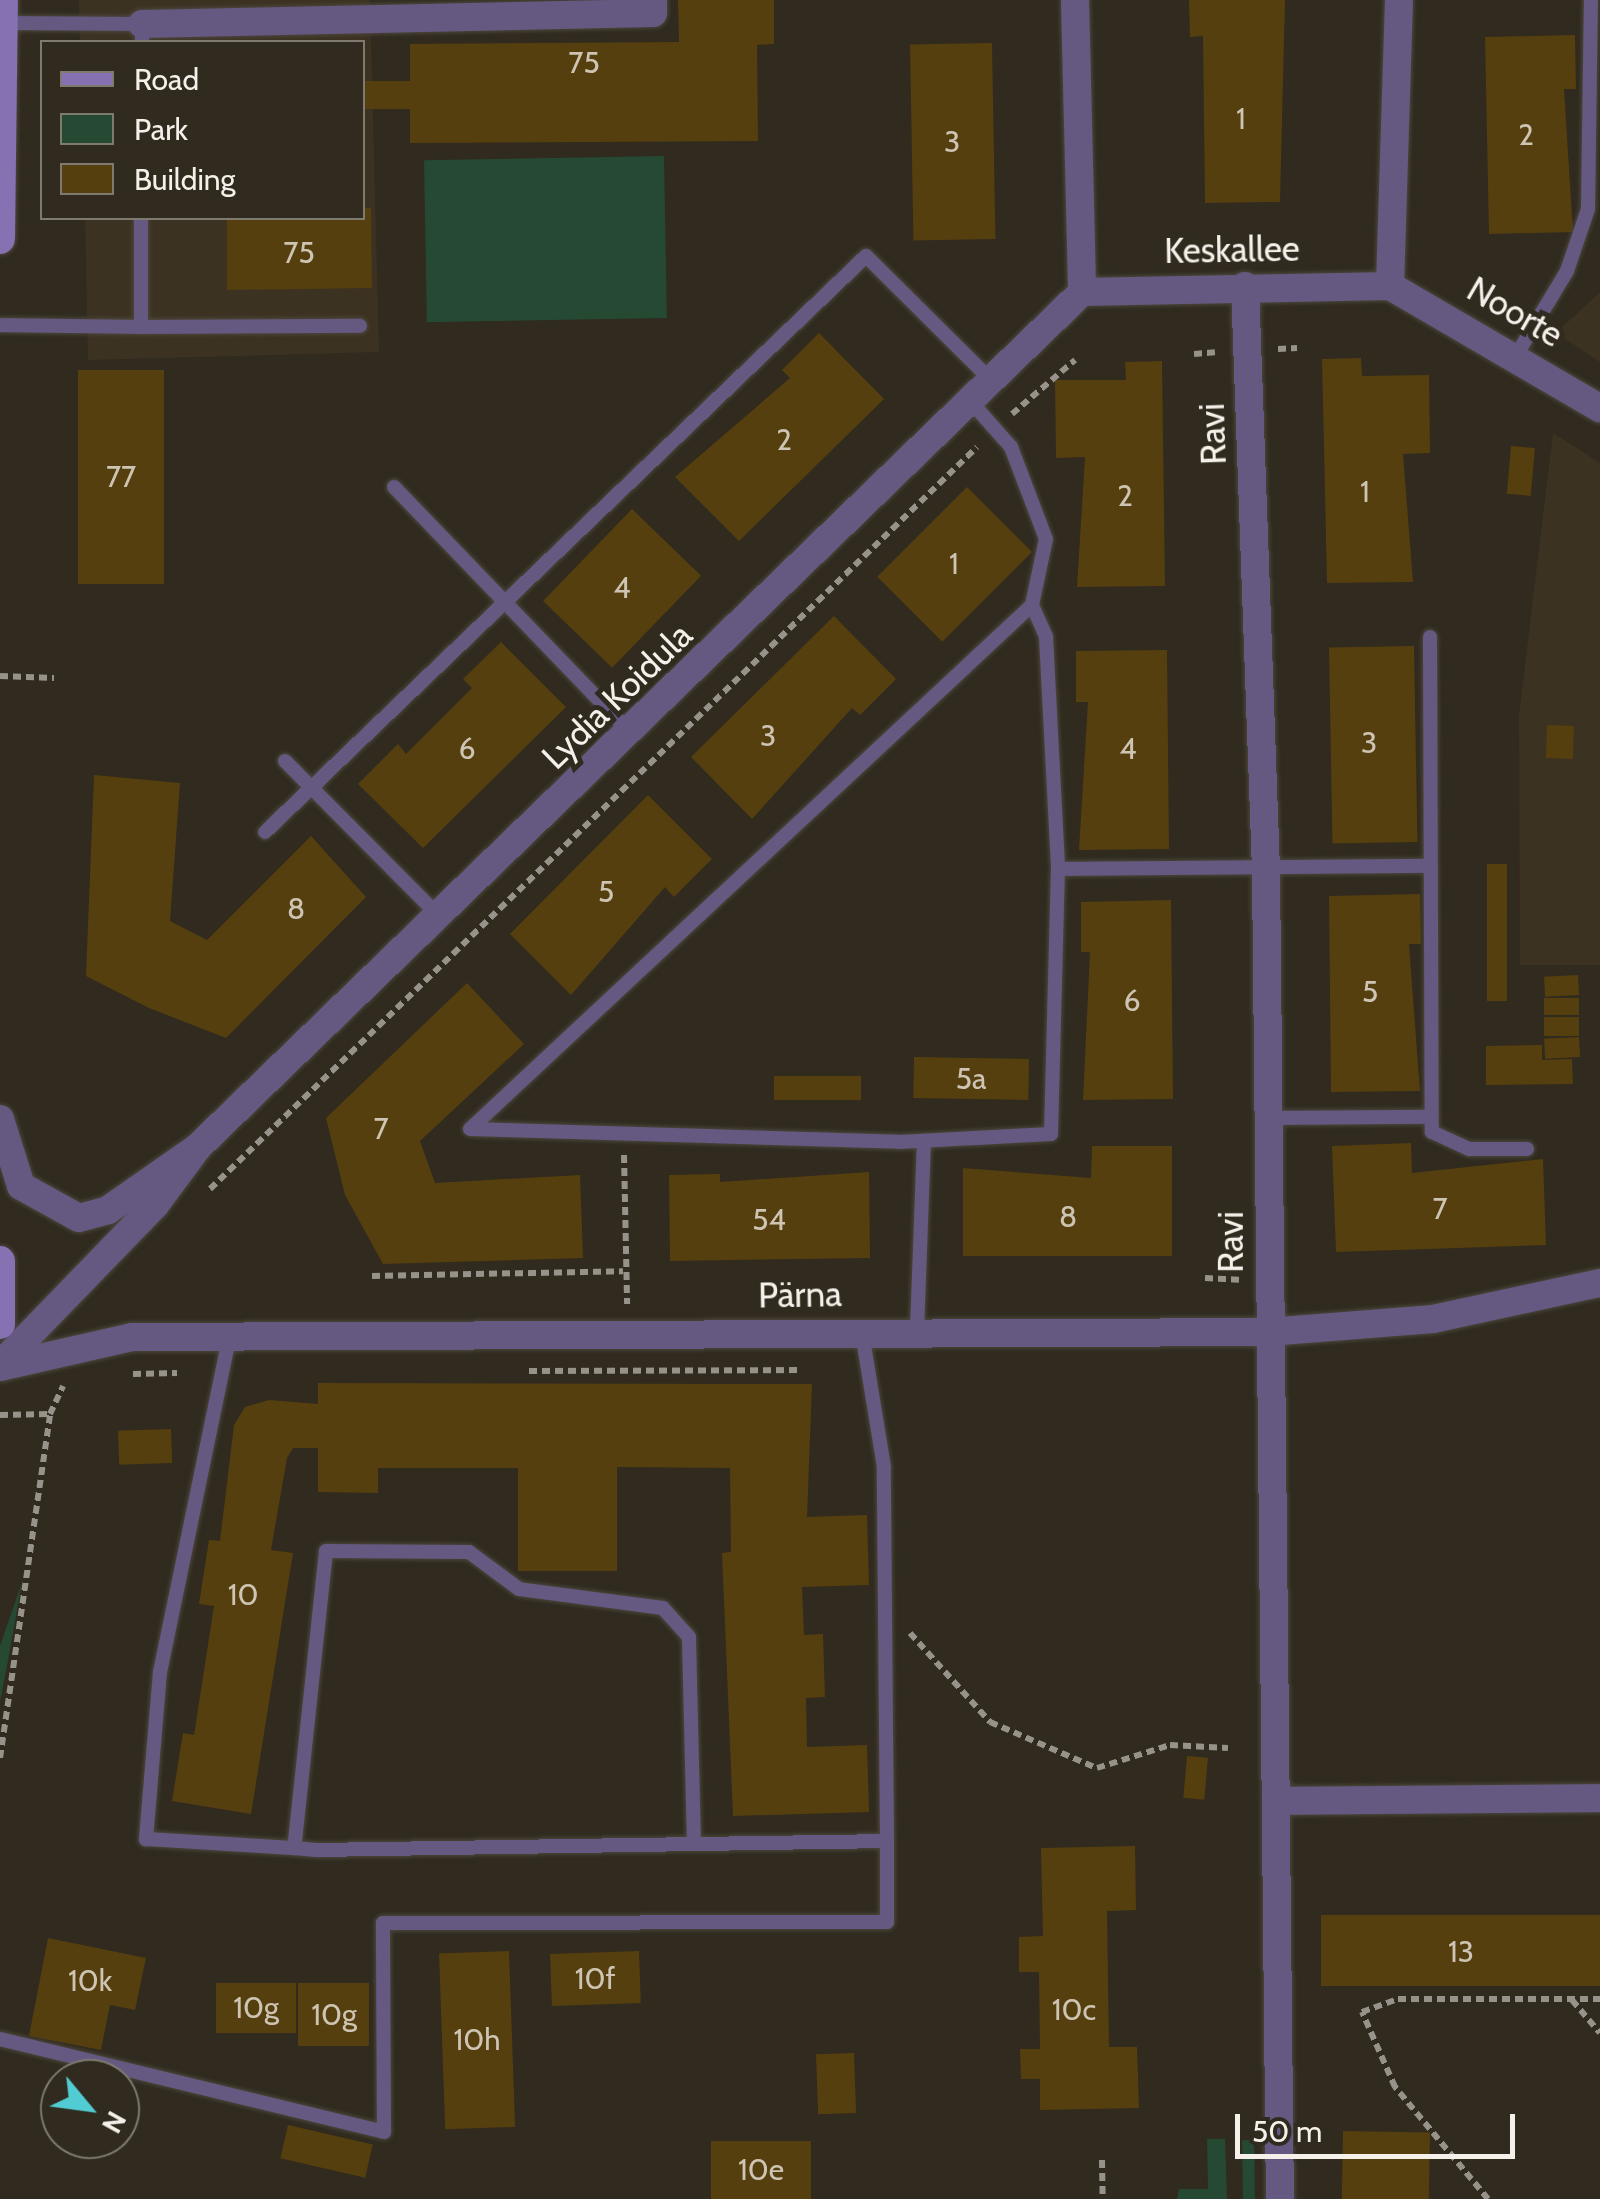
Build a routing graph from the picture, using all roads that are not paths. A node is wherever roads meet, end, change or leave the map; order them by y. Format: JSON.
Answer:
{"nodes":[{"id":1,"x":653,"y":0,"type":"edge"},
{"id":2,"x":1075,"y":0,"type":"edge"},
{"id":3,"x":1399,"y":0,"type":"edge"},
{"id":4,"x":1590,"y":0,"type":"edge"},
{"id":5,"x":2,"y":12,"type":"edge"},
{"id":6,"x":142,"y":33,"type":"edge"},
{"id":7,"x":141,"y":220,"type":"edge"},
{"id":8,"x":0,"y":239,"type":"edge"},
{"id":9,"x":1245,"y":286,"type":"junction"},
{"id":10,"x":1390,"y":286,"type":"junction"},
{"id":11,"x":1082,"y":292,"type":"junction"},
{"id":12,"x":0,"y":326,"type":"edge"},
{"id":13,"x":360,"y":326,"type":"dead end"},
{"id":14,"x":140,"y":327,"type":"junction"},
{"id":15,"x":1517,"y":354,"type":"junction"},
{"id":16,"x":993,"y":382,"type":"junction"},
{"id":17,"x":972,"y":402,"type":"junction"},
{"id":18,"x":1600,"y":408,"type":"edge"},
{"id":19,"x":394,"y":487,"type":"dead end"},
{"id":20,"x":502,"y":600,"type":"junction"},
{"id":21,"x":1032,"y":605,"type":"junction"},
{"id":22,"x":1430,"y":637,"type":"dead end"},
{"id":23,"x":632,"y":734,"type":"junction"},
{"id":24,"x":285,"y":760,"type":"dead end"},
{"id":25,"x":310,"y":787,"type":"junction"},
{"id":26,"x":265,"y":832,"type":"dead end"},
{"id":27,"x":1429,"y":866,"type":"junction"},
{"id":28,"x":1058,"y":869,"type":"junction"},
{"id":29,"x":1266,"y":871,"type":"junction"},
{"id":30,"x":442,"y":919,"type":"junction"},
{"id":31,"x":1430,"y":1117,"type":"junction"},
{"id":32,"x":1268,"y":1118,"type":"junction"},
{"id":33,"x":0,"y":1120,"type":"edge"},
{"id":34,"x":924,"y":1141,"type":"junction"},
{"id":35,"x":198,"y":1147,"type":"junction"},
{"id":36,"x":1528,"y":1149,"type":"dead end"},
{"id":37,"x":0,"y":1260,"type":"edge"},
{"id":38,"x":1600,"y":1283,"type":"edge"},
{"id":39,"x":0,"y":1324,"type":"edge"},
{"id":40,"x":917,"y":1331,"type":"junction"},
{"id":41,"x":862,"y":1332,"type":"junction"},
{"id":42,"x":1268,"y":1332,"type":"junction"},
{"id":43,"x":229,"y":1339,"type":"junction"},
{"id":44,"x":0,"y":1366,"type":"edge"},
{"id":45,"x":1600,"y":1798,"type":"edge"},
{"id":46,"x":1278,"y":1801,"type":"junction"},
{"id":47,"x":887,"y":1842,"type":"junction"},
{"id":48,"x":694,"y":1844,"type":"junction"},
{"id":49,"x":294,"y":1848,"type":"junction"},
{"id":50,"x":0,"y":2039,"type":"edge"},
{"id":51,"x":1280,"y":2199,"type":"edge"}],
"edges":[{"from":1,"to":6,"type":"street"},
{"from":2,"to":11,"type":"street"},
{"from":3,"to":10,"type":"street"},
{"from":4,"to":15,"type":"lane"},
{"from":5,"to":6,"type":"lane"},
{"from":5,"to":8,"type":"main road"},
{"from":7,"to":14,"type":"lane"},
{"from":9,"to":10,"type":"street","name":"Keskallee"},
{"from":9,"to":11,"type":"street","name":"Keskallee"},
{"from":9,"to":29,"type":"street","name":"Ravi"},
{"from":10,"to":15,"type":"street","name":"Noorte"},
{"from":11,"to":16,"type":"street","name":"Lydia Koidula"},
{"from":12,"to":14,"type":"lane"},
{"from":13,"to":14,"type":"lane"},
{"from":15,"to":18,"type":"street","name":"Noorte"},
{"from":16,"to":17,"type":"street","name":"Lydia Koidula"},
{"from":16,"to":20,"type":"lane"},
{"from":17,"to":21,"type":"lane"},
{"from":17,"to":23,"type":"street","name":"Lydia Koidula"},
{"from":19,"to":20,"type":"lane"},
{"from":20,"to":23,"type":"lane"},
{"from":20,"to":25,"type":"lane"},
{"from":21,"to":28,"type":"lane"},
{"from":21,"to":34,"type":"lane"},
{"from":22,"to":27,"type":"lane"},
{"from":23,"to":30,"type":"street","name":"Lydia Koidula"},
{"from":24,"to":25,"type":"lane"},
{"from":25,"to":26,"type":"lane"},
{"from":25,"to":30,"type":"lane"},
{"from":27,"to":29,"type":"lane"},
{"from":27,"to":31,"type":"lane"},
{"from":28,"to":29,"type":"lane"},
{"from":28,"to":34,"type":"lane"},
{"from":29,"to":32,"type":"street","name":"Ravi"},
{"from":30,"to":35,"type":"street","name":"Lydia Koidula"},
{"from":31,"to":32,"type":"lane"},
{"from":31,"to":36,"type":"lane"},
{"from":32,"to":42,"type":"street","name":"Ravi"},
{"from":33,"to":35,"type":"street","name":"Lydia Koidula"},
{"from":34,"to":40,"type":"lane"},
{"from":35,"to":44,"type":"street","name":"Lydia Koidula"},
{"from":37,"to":39,"type":"main road"},
{"from":38,"to":42,"type":"street","name":"Pärna"},
{"from":40,"to":41,"type":"street","name":"Pärna"},
{"from":40,"to":42,"type":"street","name":"Pärna"},
{"from":41,"to":43,"type":"street","name":"Pärna"},
{"from":41,"to":47,"type":"lane"},
{"from":42,"to":46,"type":"street","name":"Ravi"},
{"from":43,"to":44,"type":"street","name":"Pärna"},
{"from":43,"to":49,"type":"lane"},
{"from":45,"to":46,"type":"street"},
{"from":46,"to":51,"type":"street","name":"Ravi"},
{"from":47,"to":48,"type":"lane"},
{"from":47,"to":50,"type":"lane"},
{"from":48,"to":49,"type":"lane"},
{"from":48,"to":49,"type":"lane"}]}
